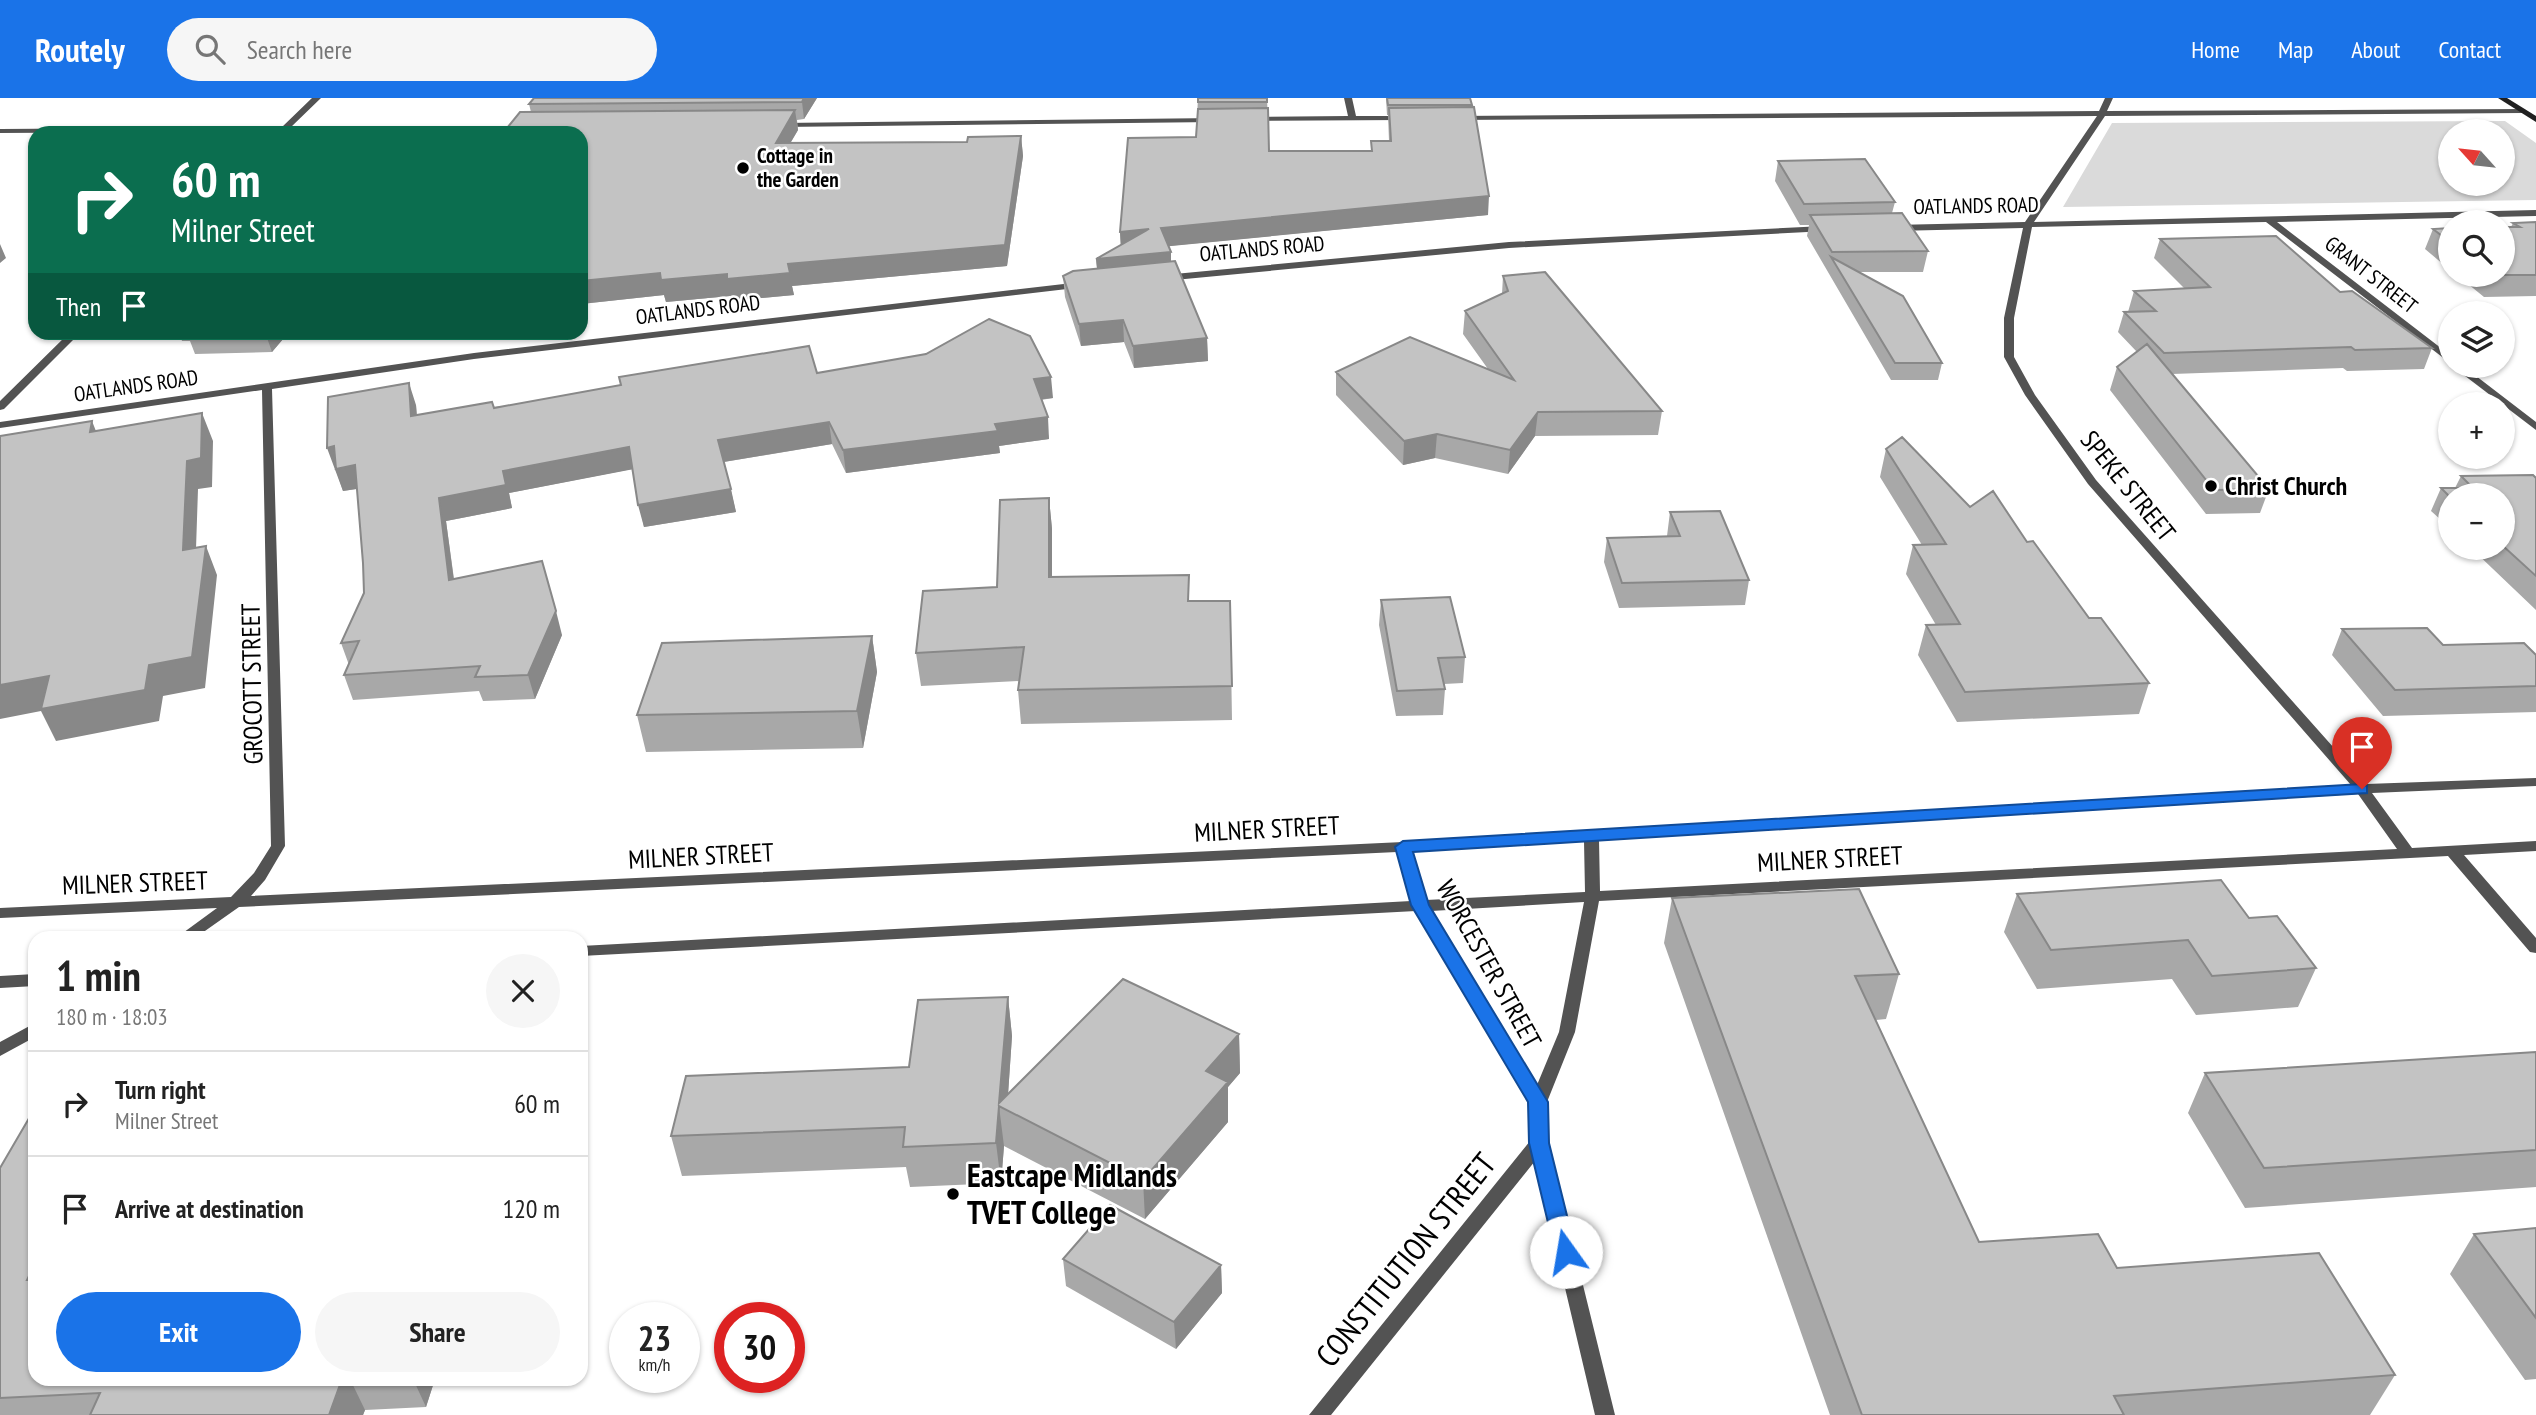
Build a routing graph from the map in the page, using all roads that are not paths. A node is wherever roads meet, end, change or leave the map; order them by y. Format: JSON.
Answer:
{"nodes":[{"id":1,"x":317,"y":98,"type":"edge"},
{"id":2,"x":1348,"y":98,"type":"edge"},
{"id":3,"x":2109,"y":98,"type":"edge"},
{"id":4,"x":2502,"y":98,"type":"edge"},
{"id":5,"x":2522,"y":111,"type":"junction"},
{"id":6,"x":2101,"y":116,"type":"junction"},
{"id":7,"x":1353,"y":118,"type":"junction"},
{"id":8,"x":1408,"y":118,"type":"edge"},
{"id":9,"x":1450,"y":118,"type":"edge"},
{"id":10,"x":1241,"y":119,"type":"edge"},
{"id":11,"x":1228,"y":120,"type":"edge"},
{"id":12,"x":2536,"y":120,"type":"edge"},
{"id":13,"x":769,"y":125,"type":"edge"},
{"id":14,"x":288,"y":126,"type":"edge"},
{"id":15,"x":0,"y":131,"type":"edge"},
{"id":16,"x":28,"y":131,"type":"edge"},
{"id":17,"x":2536,"y":213,"type":"edge"},
{"id":18,"x":2269,"y":220,"type":"junction"},
{"id":19,"x":2028,"y":224,"type":"junction"},
{"id":20,"x":1880,"y":228,"type":"edge"},
{"id":21,"x":1840,"y":229,"type":"edge"},
{"id":22,"x":1151,"y":279,"type":"edge"},
{"id":23,"x":1096,"y":284,"type":"edge"},
{"id":24,"x":68,"y":340,"type":"edge"},
{"id":25,"x":2438,"y":351,"type":"edge"},
{"id":26,"x":2473,"y":378,"type":"edge"},
{"id":27,"x":267,"y":386,"type":"junction"},
{"id":28,"x":0,"y":407,"type":"edge"},
{"id":29,"x":0,"y":425,"type":"edge"},
{"id":30,"x":2536,"y":427,"type":"edge"},
{"id":31,"x":2536,"y":782,"type":"edge"},
{"id":32,"x":2362,"y":789,"type":"junction"},
{"id":33,"x":1591,"y":834,"type":"junction"},
{"id":34,"x":2536,"y":846,"type":"edge"},
{"id":35,"x":1403,"y":847,"type":"junction"},
{"id":36,"x":2452,"y":851,"type":"junction"},
{"id":37,"x":2408,"y":853,"type":"junction"},
{"id":38,"x":1593,"y":895,"type":"junction"},
{"id":39,"x":237,"y":904,"type":"junction"},
{"id":40,"x":1420,"y":905,"type":"junction"},
{"id":41,"x":0,"y":912,"type":"edge"},
{"id":42,"x":195,"y":931,"type":"edge"},
{"id":43,"x":2536,"y":948,"type":"edge"},
{"id":44,"x":588,"y":951,"type":"edge"},
{"id":45,"x":28,"y":980,"type":"edge"},
{"id":46,"x":0,"y":982,"type":"edge"},
{"id":47,"x":28,"y":1033,"type":"edge"},
{"id":48,"x":0,"y":1050,"type":"edge"},
{"id":49,"x":1538,"y":1102,"type":"junction"},
{"id":50,"x":1539,"y":1143,"type":"junction"},
{"id":51,"x":1319,"y":1415,"type":"edge"},
{"id":52,"x":1605,"y":1415,"type":"edge"}],
"edges":[{"from":1,"to":14,"type":"street"},
{"from":2,"to":7,"type":"street"},
{"from":3,"to":6,"type":"street","name":"SPEKE STREET"},
{"from":4,"to":5,"type":"street"},
{"from":5,"to":6,"type":"street"},
{"from":5,"to":12,"type":"street"},
{"from":6,"to":9,"type":"street"},
{"from":6,"to":19,"type":"street","name":"SPEKE STREET"},
{"from":7,"to":8,"type":"street"},
{"from":7,"to":10,"type":"street"},
{"from":11,"to":13,"type":"street"},
{"from":15,"to":16,"type":"street"},
{"from":17,"to":18,"type":"street","name":"OATLANDS ROAD"},
{"from":18,"to":19,"type":"street","name":"OATLANDS ROAD"},
{"from":18,"to":25,"type":"street","name":"GRANT STREET"},
{"from":19,"to":20,"type":"street","name":"OATLANDS ROAD"},
{"from":19,"to":32,"type":"street","name":"SPEKE STREET"},
{"from":21,"to":22,"type":"street","name":"OATLANDS ROAD"},
{"from":23,"to":27,"type":"street","name":"OATLANDS ROAD"},
{"from":24,"to":28,"type":"street"},
{"from":26,"to":30,"type":"street"},
{"from":27,"to":29,"type":"street","name":"OATLANDS ROAD"},
{"from":27,"to":39,"type":"street","name":"GROCOTT STREET"},
{"from":31,"to":32,"type":"street","name":"MILNER STREET"},
{"from":32,"to":33,"type":"street","name":"MILNER STREET"},
{"from":32,"to":37,"type":"street","name":"SPEKE STREET"},
{"from":33,"to":35,"type":"street","name":"MILNER STREET"},
{"from":33,"to":38,"type":"street","name":"WORCESTER STREET"},
{"from":34,"to":36,"type":"street","name":"MILNER STREET"},
{"from":35,"to":39,"type":"street","name":"MILNER STREET"},
{"from":35,"to":40,"type":"street","name":"WORCESTER STREET"},
{"from":36,"to":37,"type":"street","name":"MILNER STREET"},
{"from":36,"to":43,"type":"street"},
{"from":37,"to":38,"type":"street","name":"MILNER STREET"},
{"from":38,"to":40,"type":"street","name":"MILNER STREET"},
{"from":38,"to":49,"type":"street","name":"WORCESTER STREET"},
{"from":39,"to":41,"type":"street","name":"MILNER STREET"},
{"from":39,"to":42,"type":"street","name":"GROCOTT STREET"},
{"from":40,"to":44,"type":"street","name":"MILNER STREET"},
{"from":40,"to":49,"type":"street","name":"WORCESTER STREET"},
{"from":45,"to":46,"type":"street"},
{"from":47,"to":48,"type":"street"},
{"from":49,"to":50,"type":"street","name":"WORCESTER STREET"},
{"from":50,"to":51,"type":"street","name":"CONSTITUTION STREET"},
{"from":50,"to":52,"type":"street","name":"WORCESTER STREET"}]}
